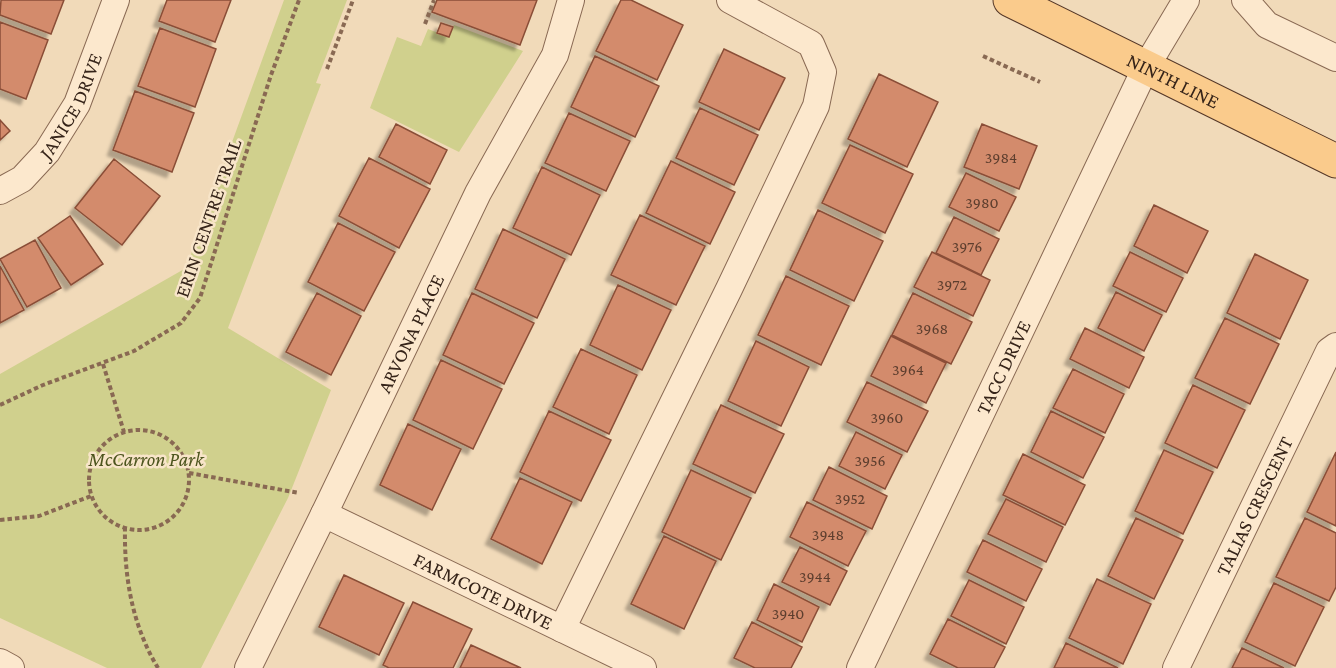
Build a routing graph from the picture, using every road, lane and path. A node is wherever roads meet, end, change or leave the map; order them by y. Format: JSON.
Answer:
{"nodes":[{"id":1,"x":116,"y":0,"type":"edge"},
{"id":2,"x":299,"y":0,"type":"edge"},
{"id":3,"x":353,"y":0,"type":"edge"},
{"id":4,"x":434,"y":0,"type":"edge"},
{"id":5,"x":571,"y":0,"type":"edge"},
{"id":6,"x":729,"y":0,"type":"edge"},
{"id":7,"x":1011,"y":0,"type":"edge"},
{"id":8,"x":1186,"y":0,"type":"edge"},
{"id":9,"x":1245,"y":0,"type":"edge"},
{"id":10,"x":425,"y":24,"type":"dead end"},
{"id":11,"x":983,"y":56,"type":"dead end"},
{"id":12,"x":1336,"y":58,"type":"edge"},
{"id":13,"x":1146,"y":67,"type":"junction"},
{"id":14,"x":327,"y":69,"type":"dead end"},
{"id":15,"x":1040,"y":82,"type":"dead end"},
{"id":16,"x":1336,"y":161,"type":"edge"},
{"id":17,"x":0,"y":191,"type":"edge"},
{"id":18,"x":1336,"y":346,"type":"edge"},
{"id":19,"x":103,"y":364,"type":"junction"},
{"id":20,"x":0,"y":405,"type":"edge"},
{"id":21,"x":124,"y":432,"type":"junction"},
{"id":22,"x":189,"y":473,"type":"junction"},
{"id":23,"x":299,"y":493,"type":"dead end"},
{"id":24,"x":91,"y":496,"type":"junction"},
{"id":25,"x":324,"y":514,"type":"junction"},
{"id":26,"x":0,"y":520,"type":"edge"},
{"id":27,"x":125,"y":527,"type":"junction"},
{"id":28,"x":562,"y":629,"type":"junction"},
{"id":29,"x":0,"y":662,"type":"edge"},
{"id":30,"x":11,"y":668,"type":"edge"},
{"id":31,"x":158,"y":668,"type":"edge"},
{"id":32,"x":248,"y":668,"type":"edge"},
{"id":33,"x":643,"y":668,"type":"edge"},
{"id":34,"x":860,"y":668,"type":"edge"},
{"id":35,"x":1176,"y":668,"type":"edge"}],
"edges":[{"from":1,"to":17,"type":"street","name":"JANICE DRIVE"},
{"from":2,"to":19,"type":"path","name":"ERIN CENTRE TRAIL"},
{"from":3,"to":14,"type":"path"},
{"from":4,"to":10,"type":"path"},
{"from":5,"to":25,"type":"street","name":"ARVONA PLACE"},
{"from":6,"to":28,"type":"street"},
{"from":7,"to":13,"type":"main road","name":"NINTH LINE"},
{"from":8,"to":13,"type":"street","name":"TACC DRIVE"},
{"from":9,"to":12,"type":"street"},
{"from":11,"to":15,"type":"path"},
{"from":13,"to":16,"type":"main road","name":"NINTH LINE"},
{"from":13,"to":34,"type":"street","name":"TACC DRIVE"},
{"from":18,"to":35,"type":"street","name":"TALIAS CRESCENT"},
{"from":19,"to":20,"type":"path","name":"ERIN CENTRE TRAIL"},
{"from":19,"to":21,"type":"path"},
{"from":21,"to":22,"type":"path"},
{"from":21,"to":24,"type":"path"},
{"from":22,"to":23,"type":"path"},
{"from":22,"to":27,"type":"path"},
{"from":24,"to":26,"type":"path"},
{"from":24,"to":27,"type":"path"},
{"from":25,"to":28,"type":"street","name":"FARMCOTE DRIVE"},
{"from":25,"to":32,"type":"street","name":"ARVONA PLACE"},
{"from":27,"to":31,"type":"path"},
{"from":28,"to":33,"type":"street","name":"FARMCOTE DRIVE"},
{"from":29,"to":30,"type":"street"}]}
